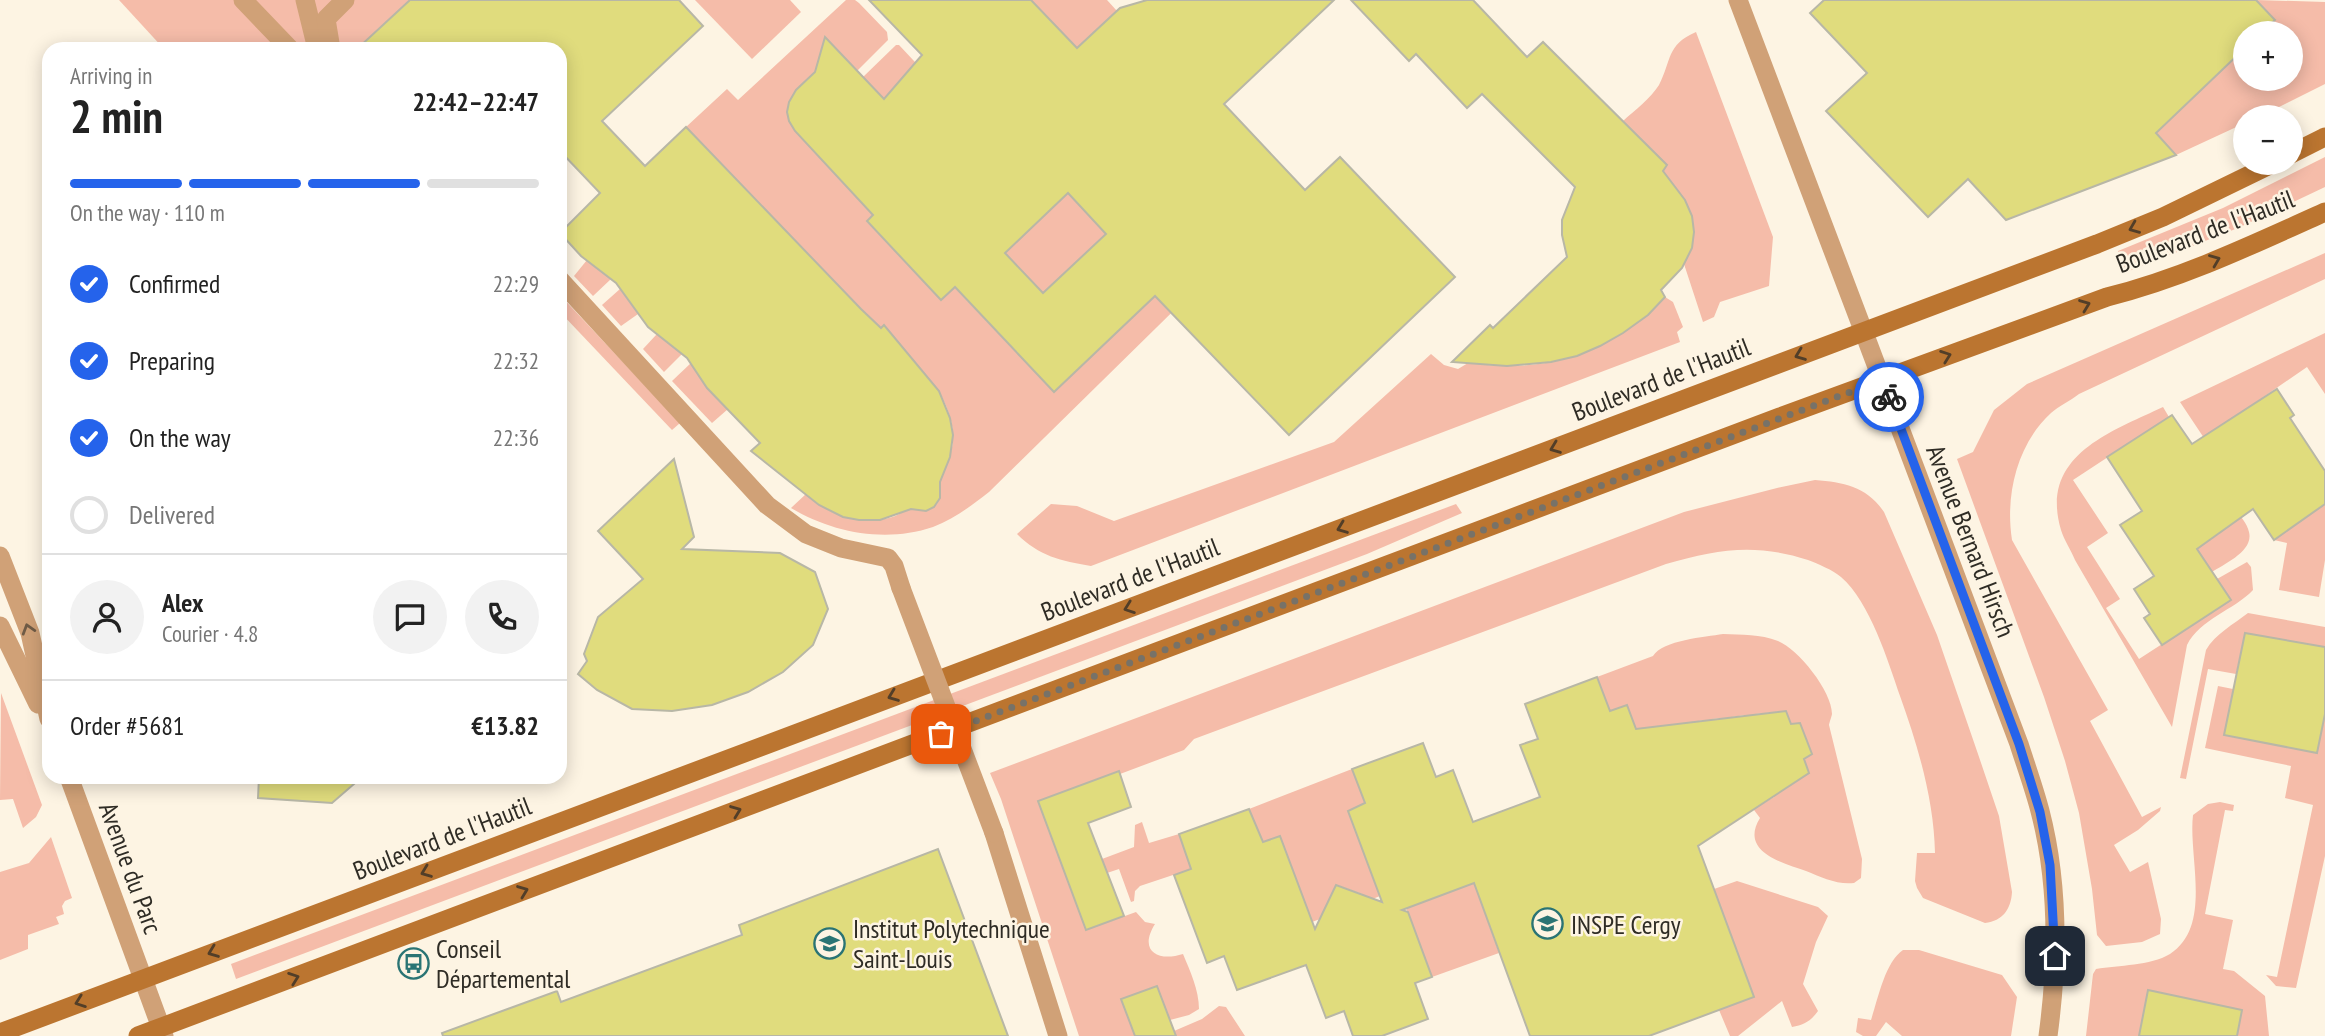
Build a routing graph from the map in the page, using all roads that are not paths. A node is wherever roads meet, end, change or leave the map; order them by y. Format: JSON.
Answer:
{"nodes":[{"id":1,"x":243,"y":0,"type":"edge"},
{"id":2,"x":305,"y":0,"type":"edge"},
{"id":3,"x":345,"y":0,"type":"edge"},
{"id":4,"x":1738,"y":0,"type":"edge"},
{"id":5,"x":283,"y":42,"type":"edge"},
{"id":6,"x":315,"y":42,"type":"edge"},
{"id":7,"x":330,"y":42,"type":"edge"},
{"id":8,"x":2325,"y":137,"type":"edge"},
{"id":9,"x":2303,"y":148,"type":"edge"},
{"id":10,"x":2249,"y":175,"type":"edge"},
{"id":11,"x":2325,"y":212,"type":"edge"},
{"id":12,"x":567,"y":288,"type":"edge"},
{"id":13,"x":1863,"y":331,"type":"junction"},
{"id":14,"x":1882,"y":380,"type":"junction"},
{"id":15,"x":0,"y":556,"type":"edge"},
{"id":16,"x":0,"y":626,"type":"edge"},
{"id":17,"x":42,"y":687,"type":"edge"},
{"id":18,"x":42,"y":711,"type":"edge"},
{"id":19,"x":72,"y":784,"type":"edge"},
{"id":20,"x":144,"y":978,"type":"junction"},
{"id":21,"x":0,"y":1032,"type":"edge"},
{"id":22,"x":163,"y":1032,"type":"edge"},
{"id":23,"x":138,"y":1036,"type":"edge"},
{"id":24,"x":1058,"y":1036,"type":"edge"},
{"id":25,"x":2048,"y":1036,"type":"edge"}],
"edges":[{"from":1,"to":5,"type":"street"},
{"from":2,"to":6,"type":"street"},
{"from":3,"to":7,"type":"street"},
{"from":4,"to":13,"type":"street","name":"Avenue Bernard Hirsch"},
{"from":8,"to":9,"type":"main road","name":"Boulevard de l'Hautil"},
{"from":10,"to":13,"type":"main road","name":"Boulevard de l'Hautil","one_way":true},
{"from":14,"to":11,"type":"main road","name":"Boulevard de l'Hautil","one_way":true},
{"from":12,"to":24,"type":"street","bridge":true},
{"from":13,"to":14,"type":"street","name":"Avenue Bernard Hirsch"},
{"from":13,"to":20,"type":"main road","name":"Boulevard de l'Hautil","one_way":true},
{"from":22,"to":14,"type":"main road","name":"Boulevard de l'Hautil","one_way":true},
{"from":14,"to":25,"type":"street","name":"Avenue Bernard Hirsch"},
{"from":17,"to":15,"type":"street","one_way":true},
{"from":16,"to":18,"type":"street"},
{"from":19,"to":20,"type":"street","name":"Avenue du Parc"},
{"from":20,"to":21,"type":"main road","name":"Boulevard de l'Hautil","one_way":true},
{"from":20,"to":22,"type":"street","name":"Avenue du Parc"},
{"from":22,"to":23,"type":"main road","name":"Boulevard de l'Hautil"}]}
